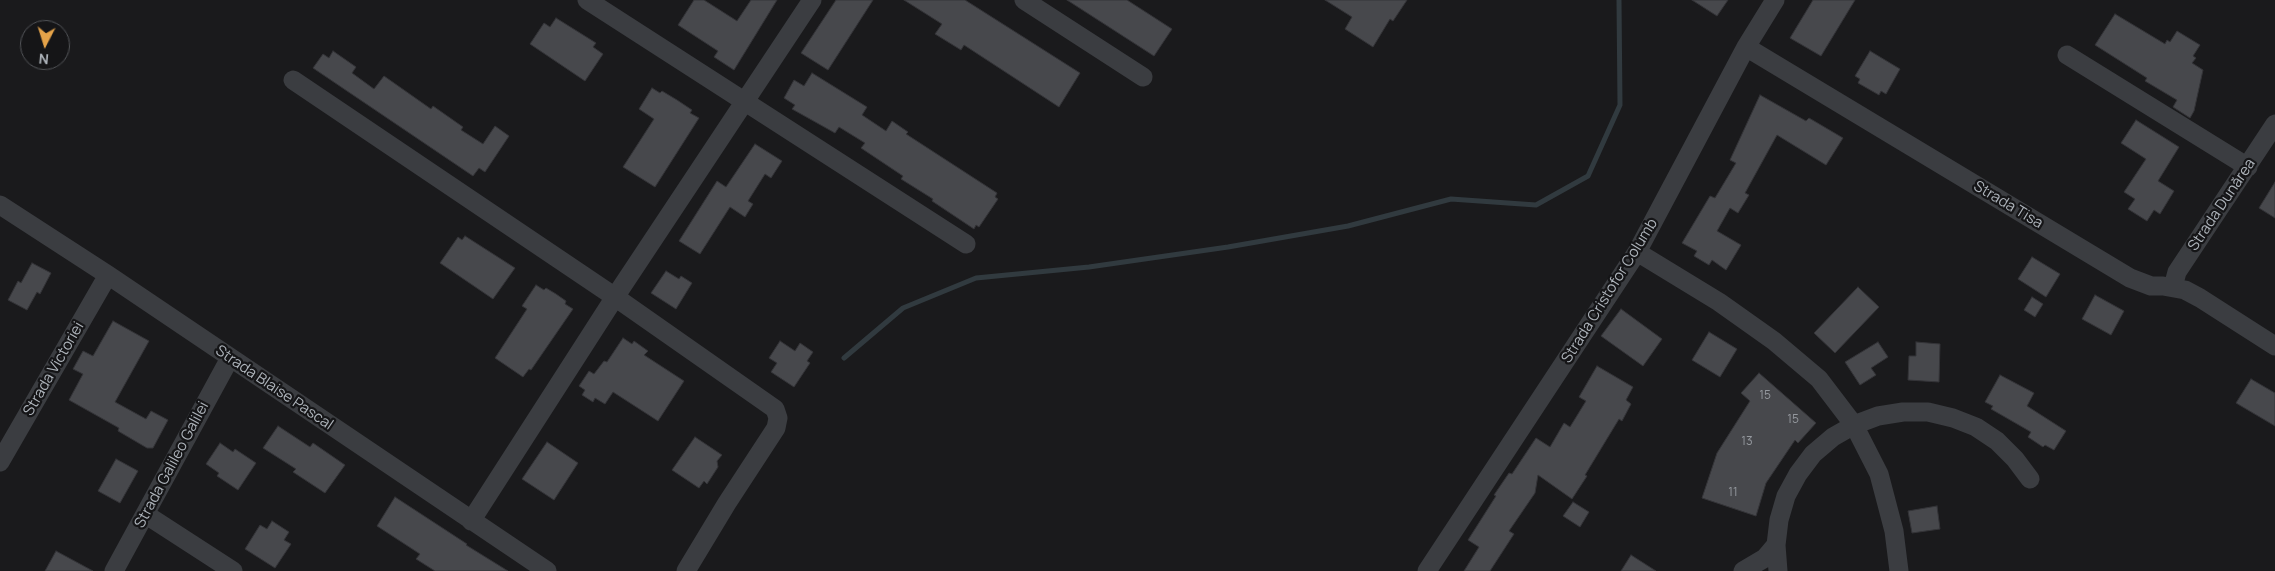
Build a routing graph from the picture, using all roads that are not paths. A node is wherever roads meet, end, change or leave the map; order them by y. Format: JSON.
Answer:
{"nodes":[{"id":1,"x":812,"y":0,"type":"edge"},
{"id":2,"x":1024,"y":0,"type":"edge"},
{"id":3,"x":1775,"y":0,"type":"edge"},
{"id":4,"x":597,"y":3,"type":"edge"},
{"id":5,"x":1746,"y":47,"type":"junction"},
{"id":6,"x":2067,"y":55,"type":"dead end"},
{"id":7,"x":1142,"y":77,"type":"dead end"},
{"id":8,"x":293,"y":80,"type":"dead end"},
{"id":9,"x":744,"y":101,"type":"junction"},
{"id":10,"x":2275,"y":124,"type":"edge"},
{"id":11,"x":2248,"y":167,"type":"junction"},
{"id":12,"x":0,"y":205,"type":"edge"},
{"id":13,"x":966,"y":244,"type":"dead end"},
{"id":14,"x":1637,"y":252,"type":"junction"},
{"id":15,"x":108,"y":275,"type":"junction"},
{"id":16,"x":2173,"y":287,"type":"junction"},
{"id":17,"x":615,"y":297,"type":"junction"},
{"id":18,"x":2275,"y":346,"type":"edge"},
{"id":19,"x":230,"y":358,"type":"junction"},
{"id":20,"x":1854,"y":424,"type":"junction"},
{"id":21,"x":0,"y":462,"type":"edge"},
{"id":22,"x":2030,"y":479,"type":"dead end"},
{"id":23,"x":145,"y":514,"type":"junction"},
{"id":24,"x":471,"y":521,"type":"junction"},
{"id":25,"x":1776,"y":545,"type":"junction"},
{"id":26,"x":114,"y":571,"type":"edge"},
{"id":27,"x":233,"y":571,"type":"edge"},
{"id":28,"x":547,"y":571,"type":"edge"},
{"id":29,"x":686,"y":571,"type":"edge"},
{"id":30,"x":1427,"y":571,"type":"edge"},
{"id":31,"x":1742,"y":571,"type":"edge"},
{"id":32,"x":1778,"y":571,"type":"edge"},
{"id":33,"x":1899,"y":571,"type":"edge"}],
"edges":[{"from":1,"to":9,"type":"street"},
{"from":2,"to":7,"type":"street"},
{"from":3,"to":5,"type":"street","name":"Strada Cristofor Columb"},
{"from":4,"to":9,"type":"street"},
{"from":5,"to":14,"type":"street","name":"Strada Cristofor Columb"},
{"from":5,"to":16,"type":"street","name":"Strada Tisa"},
{"from":6,"to":11,"type":"street"},
{"from":8,"to":17,"type":"street"},
{"from":9,"to":13,"type":"street"},
{"from":9,"to":17,"type":"street"},
{"from":10,"to":11,"type":"street","name":"Strada Dunărea"},
{"from":11,"to":16,"type":"street","name":"Strada Dunărea"},
{"from":12,"to":15,"type":"street","name":"Strada Blaise Pascal"},
{"from":14,"to":20,"type":"street"},
{"from":14,"to":30,"type":"street","name":"Strada Cristofor Columb"},
{"from":15,"to":19,"type":"street","name":"Strada Blaise Pascal"},
{"from":15,"to":21,"type":"street","name":"Strada Victoriei"},
{"from":16,"to":18,"type":"street","name":"Strada Tisa"},
{"from":17,"to":24,"type":"street"},
{"from":17,"to":29,"type":"street"},
{"from":19,"to":23,"type":"street","name":"Strada Galileo Galilei"},
{"from":19,"to":24,"type":"street","name":"Strada Blaise Pascal"},
{"from":20,"to":22,"type":"street"},
{"from":20,"to":25,"type":"street"},
{"from":20,"to":33,"type":"street"},
{"from":23,"to":26,"type":"street","name":"Strada Galileo Galilei"},
{"from":23,"to":27,"type":"street"},
{"from":24,"to":28,"type":"street","name":"Strada Blaise Pascal"},
{"from":25,"to":31,"type":"street"},
{"from":25,"to":32,"type":"street"}]}
